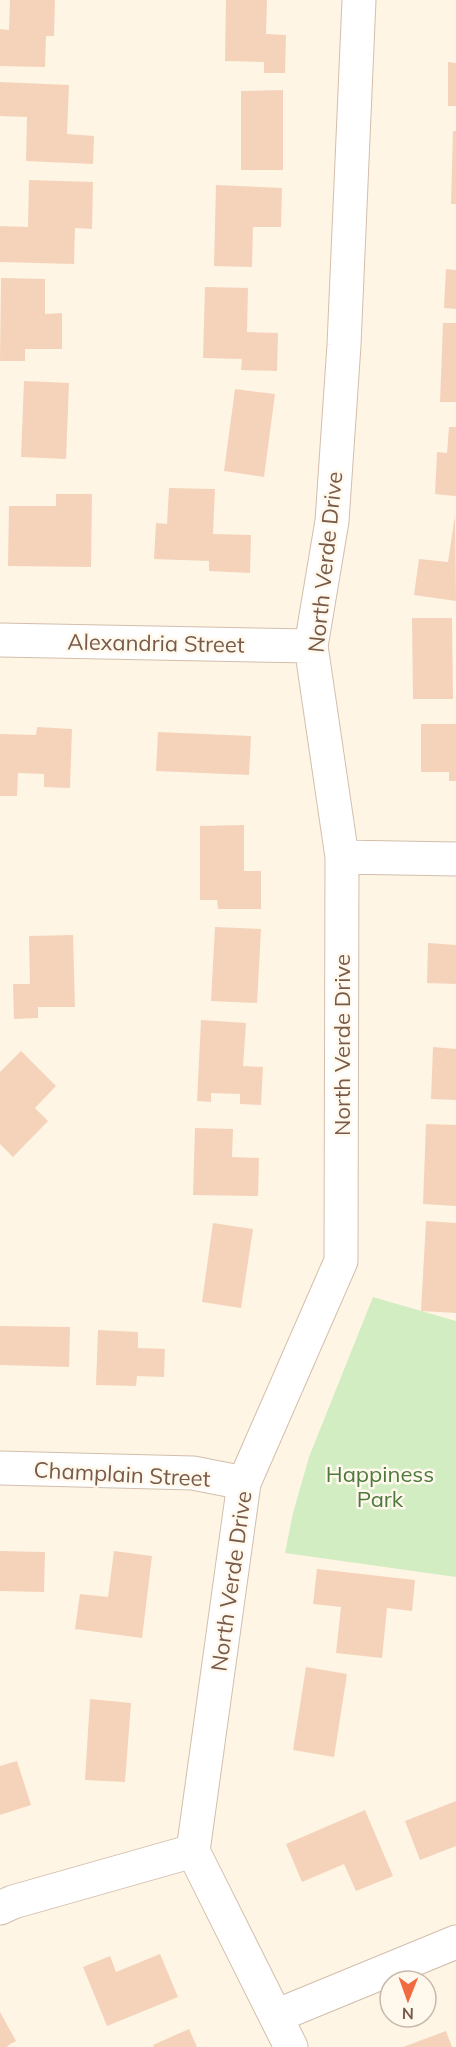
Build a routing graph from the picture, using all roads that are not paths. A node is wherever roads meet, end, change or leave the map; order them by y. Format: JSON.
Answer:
{"nodes":[{"id":1,"x":359,"y":0,"type":"edge"},
{"id":2,"x":0,"y":640,"type":"edge"},
{"id":3,"x":311,"y":646,"type":"junction"},
{"id":4,"x":342,"y":857,"type":"junction"},
{"id":5,"x":456,"y":860,"type":"edge"},
{"id":6,"x":0,"y":1468,"type":"edge"},
{"id":7,"x":244,"y":1483,"type":"junction"},
{"id":8,"x":194,"y":1851,"type":"junction"},
{"id":9,"x":0,"y":1908,"type":"edge"},
{"id":10,"x":456,"y":1942,"type":"edge"},
{"id":11,"x":276,"y":2016,"type":"junction"},
{"id":12,"x":291,"y":2047,"type":"edge"}],
"edges":[{"from":1,"to":3,"type":"street","name":"North Verde Drive"},
{"from":2,"to":3,"type":"street","name":"Alexandria Street"},
{"from":3,"to":4,"type":"street","name":"North Verde Drive"},
{"from":4,"to":5,"type":"street"},
{"from":4,"to":7,"type":"street","name":"North Verde Drive"},
{"from":6,"to":7,"type":"street","name":"Champlain Street"},
{"from":7,"to":8,"type":"street","name":"North Verde Drive"},
{"from":8,"to":9,"type":"street"},
{"from":8,"to":11,"type":"street"},
{"from":10,"to":11,"type":"street"},
{"from":11,"to":12,"type":"street"}]}
